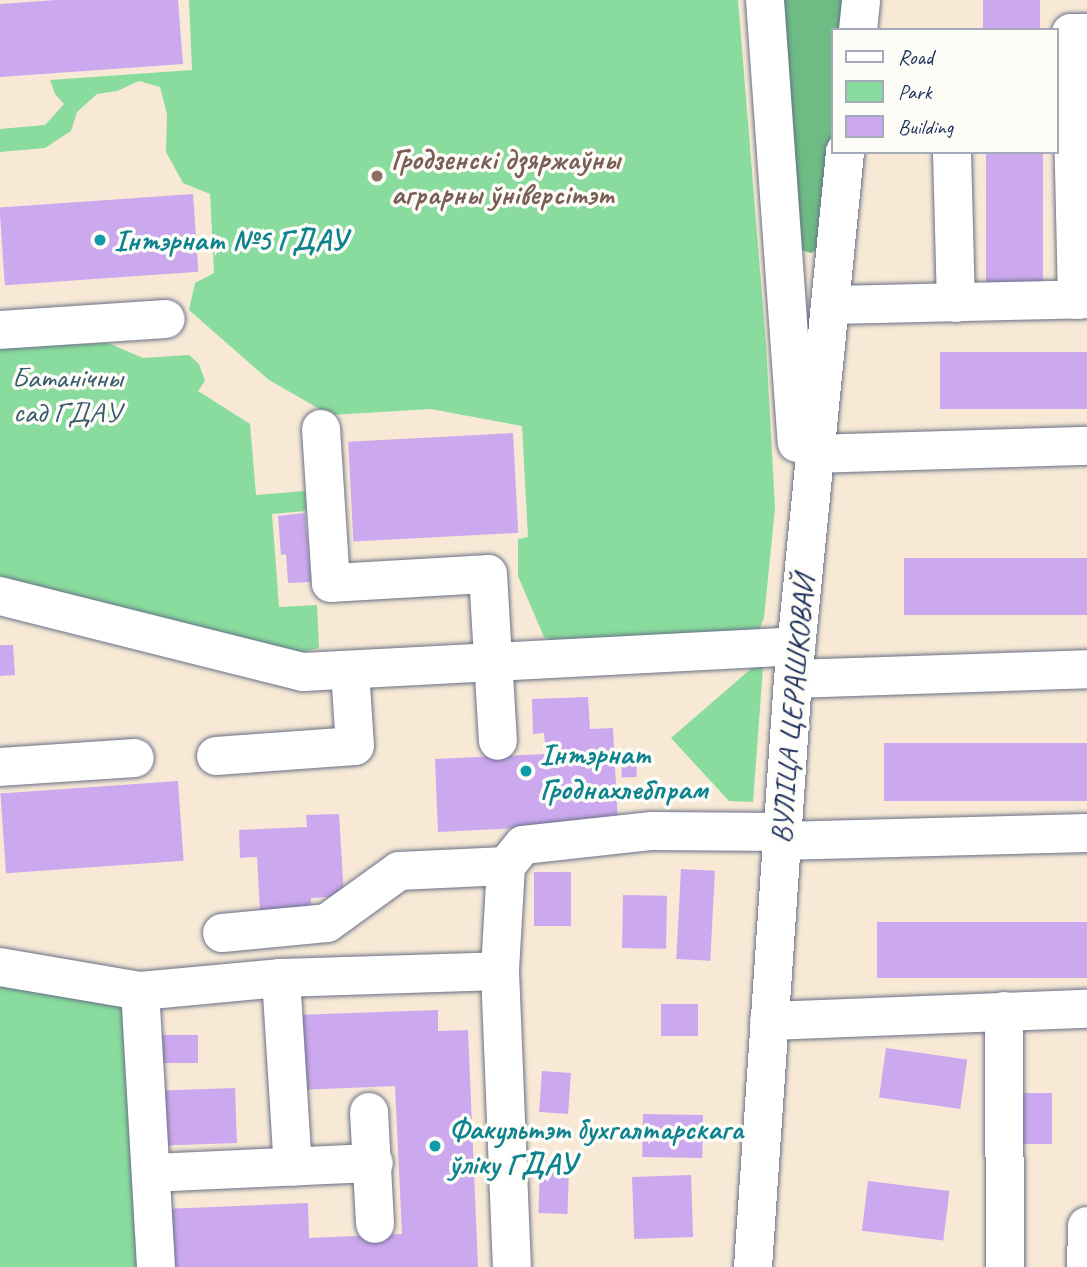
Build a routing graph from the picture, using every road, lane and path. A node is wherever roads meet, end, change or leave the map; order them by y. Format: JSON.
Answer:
{"nodes":[{"id":1,"x":765,"y":0,"type":"edge"},
{"id":2,"x":861,"y":0,"type":"edge"},
{"id":3,"x":858,"y":28,"type":"edge"},
{"id":4,"x":1087,"y":33,"type":"edge"},
{"id":5,"x":845,"y":154,"type":"edge"},
{"id":6,"x":952,"y":154,"type":"edge"},
{"id":7,"x":1082,"y":300,"type":"edge"},
{"id":8,"x":956,"y":303,"type":"junction"},
{"id":9,"x":830,"y":305,"type":"junction"},
{"id":10,"x":166,"y":319,"type":"dead end"},
{"id":11,"x":0,"y":330,"type":"edge"},
{"id":12,"x":321,"y":429,"type":"dead end"},
{"id":13,"x":1087,"y":446,"type":"edge"},
{"id":14,"x":814,"y":454,"type":"junction"},
{"id":15,"x":805,"y":550,"type":"junction"},
{"id":16,"x":0,"y":596,"type":"edge"},
{"id":17,"x":494,"y":662,"type":"junction"},
{"id":18,"x":795,"y":662,"type":"junction"},
{"id":19,"x":1087,"y":669,"type":"edge"},
{"id":20,"x":350,"y":670,"type":"junction"},
{"id":21,"x":498,"y":741,"type":"dead end"},
{"id":22,"x":216,"y":756,"type":"dead end"},
{"id":23,"x":135,"y":758,"type":"dead end"},
{"id":24,"x":0,"y":767,"type":"edge"},
{"id":25,"x":1087,"y":833,"type":"edge"},
{"id":26,"x":781,"y":837,"type":"junction"},
{"id":27,"x":506,"y":866,"type":"junction"},
{"id":28,"x":222,"y":933,"type":"dead end"},
{"id":29,"x":0,"y":967,"type":"edge"},
{"id":30,"x":500,"y":971,"type":"junction"},
{"id":31,"x":281,"y":978,"type":"junction"},
{"id":32,"x":140,"y":991,"type":"junction"},
{"id":33,"x":1087,"y":1009,"type":"edge"},
{"id":34,"x":1004,"y":1011,"type":"junction"},
{"id":35,"x":769,"y":1021,"type":"junction"},
{"id":36,"x":369,"y":1112,"type":"dead end"},
{"id":37,"x":374,"y":1163,"type":"junction"},
{"id":38,"x":293,"y":1167,"type":"junction"},
{"id":39,"x":151,"y":1173,"type":"junction"},
{"id":40,"x":375,"y":1224,"type":"dead end"},
{"id":41,"x":1087,"y":1226,"type":"edge"},
{"id":42,"x":156,"y":1267,"type":"edge"},
{"id":43,"x":512,"y":1267,"type":"edge"},
{"id":44,"x":752,"y":1267,"type":"edge"},
{"id":45,"x":1005,"y":1267,"type":"edge"},
{"id":46,"x":1086,"y":1267,"type":"edge"}],
"edges":[{"from":1,"to":15,"type":"street"},
{"from":2,"to":3,"type":"street"},
{"from":4,"to":7,"type":"street"},
{"from":5,"to":9,"type":"street","name":"ВУЛІЦА ЦЕРАШКОВАЙ"},
{"from":6,"to":8,"type":"street"},
{"from":7,"to":8,"type":"street"},
{"from":8,"to":9,"type":"street"},
{"from":9,"to":14,"type":"street","name":"ВУЛІЦА ЦЕРАШКОВАЙ"},
{"from":10,"to":11,"type":"street"},
{"from":12,"to":17,"type":"street"},
{"from":13,"to":14,"type":"street"},
{"from":14,"to":15,"type":"street","name":"ВУЛІЦА ЦЕРАШКОВАЙ"},
{"from":15,"to":18,"type":"street","name":"ВУЛІЦА ЦЕРАШКОВАЙ"},
{"from":16,"to":20,"type":"street"},
{"from":17,"to":18,"type":"street"},
{"from":17,"to":20,"type":"street"},
{"from":17,"to":21,"type":"street"},
{"from":18,"to":19,"type":"street"},
{"from":18,"to":26,"type":"street","name":"ВУЛІЦА ЦЕРАШКОВАЙ"},
{"from":20,"to":22,"type":"street"},
{"from":23,"to":24,"type":"street"},
{"from":25,"to":26,"type":"street"},
{"from":26,"to":27,"type":"street"},
{"from":26,"to":35,"type":"street","name":"ВУЛІЦА ЦЕРАШКОВАЙ"},
{"from":27,"to":28,"type":"street"},
{"from":27,"to":30,"type":"street"},
{"from":29,"to":32,"type":"street"},
{"from":30,"to":31,"type":"street"},
{"from":30,"to":43,"type":"street"},
{"from":31,"to":32,"type":"street"},
{"from":31,"to":38,"type":"street"},
{"from":32,"to":39,"type":"street"},
{"from":33,"to":34,"type":"street"},
{"from":34,"to":35,"type":"street"},
{"from":34,"to":45,"type":"street"},
{"from":35,"to":44,"type":"street","name":"ВУЛІЦА ЦЕРАШКОВАЙ"},
{"from":36,"to":37,"type":"street"},
{"from":37,"to":38,"type":"street"},
{"from":37,"to":40,"type":"street"},
{"from":38,"to":39,"type":"street"},
{"from":39,"to":42,"type":"street"},
{"from":41,"to":46,"type":"street"}]}
